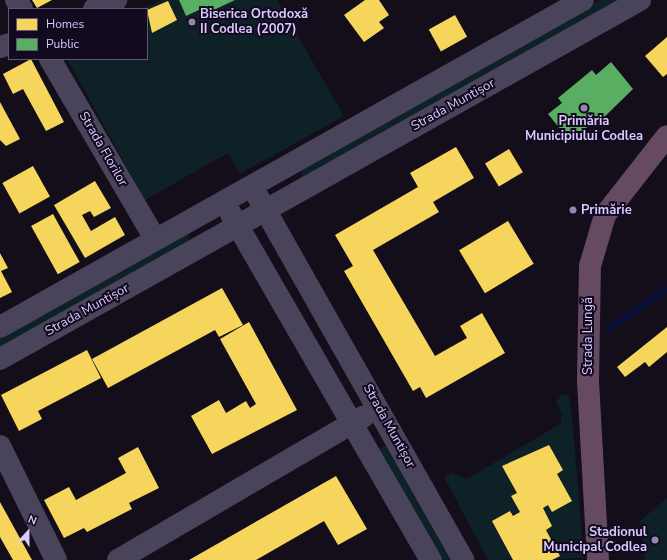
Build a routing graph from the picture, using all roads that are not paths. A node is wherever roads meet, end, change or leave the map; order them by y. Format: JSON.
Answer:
{"nodes":[{"id":1,"x":116,"y":0,"type":"edge"},
{"id":2,"x":583,"y":0,"type":"edge"},
{"id":3,"x":640,"y":0,"type":"edge"},
{"id":4,"x":96,"y":8,"type":"edge"},
{"id":5,"x":51,"y":60,"type":"edge"},
{"id":6,"x":667,"y":136,"type":"edge"},
{"id":7,"x":250,"y":185,"type":"junction"},
{"id":8,"x":223,"y":201,"type":"junction"},
{"id":9,"x":265,"y":210,"type":"junction"},
{"id":10,"x":238,"y":226,"type":"junction"},
{"id":11,"x":155,"y":239,"type":"junction"},
{"id":12,"x":0,"y":327,"type":"edge"},
{"id":13,"x":0,"y":359,"type":"edge"},
{"id":14,"x":379,"y":407,"type":"junction"},
{"id":15,"x":353,"y":423,"type":"junction"},
{"id":16,"x":0,"y":446,"type":"edge"},
{"id":17,"x":56,"y":560,"type":"edge"},
{"id":18,"x":118,"y":560,"type":"edge"},
{"id":19,"x":431,"y":560,"type":"edge"},
{"id":20,"x":463,"y":560,"type":"edge"},
{"id":21,"x":598,"y":560,"type":"edge"}],
"edges":[{"from":1,"to":4,"type":"street"},
{"from":2,"to":7,"type":"street"},
{"from":3,"to":9,"type":"street","name":"Strada Muntișor"},
{"from":5,"to":11,"type":"street","name":"Strada Florilor"},
{"from":6,"to":21,"type":"highway","name":"Strada Lungă"},
{"from":7,"to":8,"type":"street"},
{"from":7,"to":9,"type":"street","name":"Strada Muntișor"},
{"from":8,"to":10,"type":"street"},
{"from":8,"to":11,"type":"street"},
{"from":9,"to":10,"type":"street","name":"Strada Muntișor"},
{"from":9,"to":14,"type":"street","name":"Strada Muntișor"},
{"from":10,"to":13,"type":"street","name":"Strada Muntișor"},
{"from":10,"to":15,"type":"street"},
{"from":11,"to":12,"type":"street"},
{"from":14,"to":15,"type":"street"},
{"from":14,"to":20,"type":"street","name":"Strada Muntișor"},
{"from":15,"to":18,"type":"street"},
{"from":15,"to":19,"type":"street"},
{"from":16,"to":17,"type":"street"}]}
